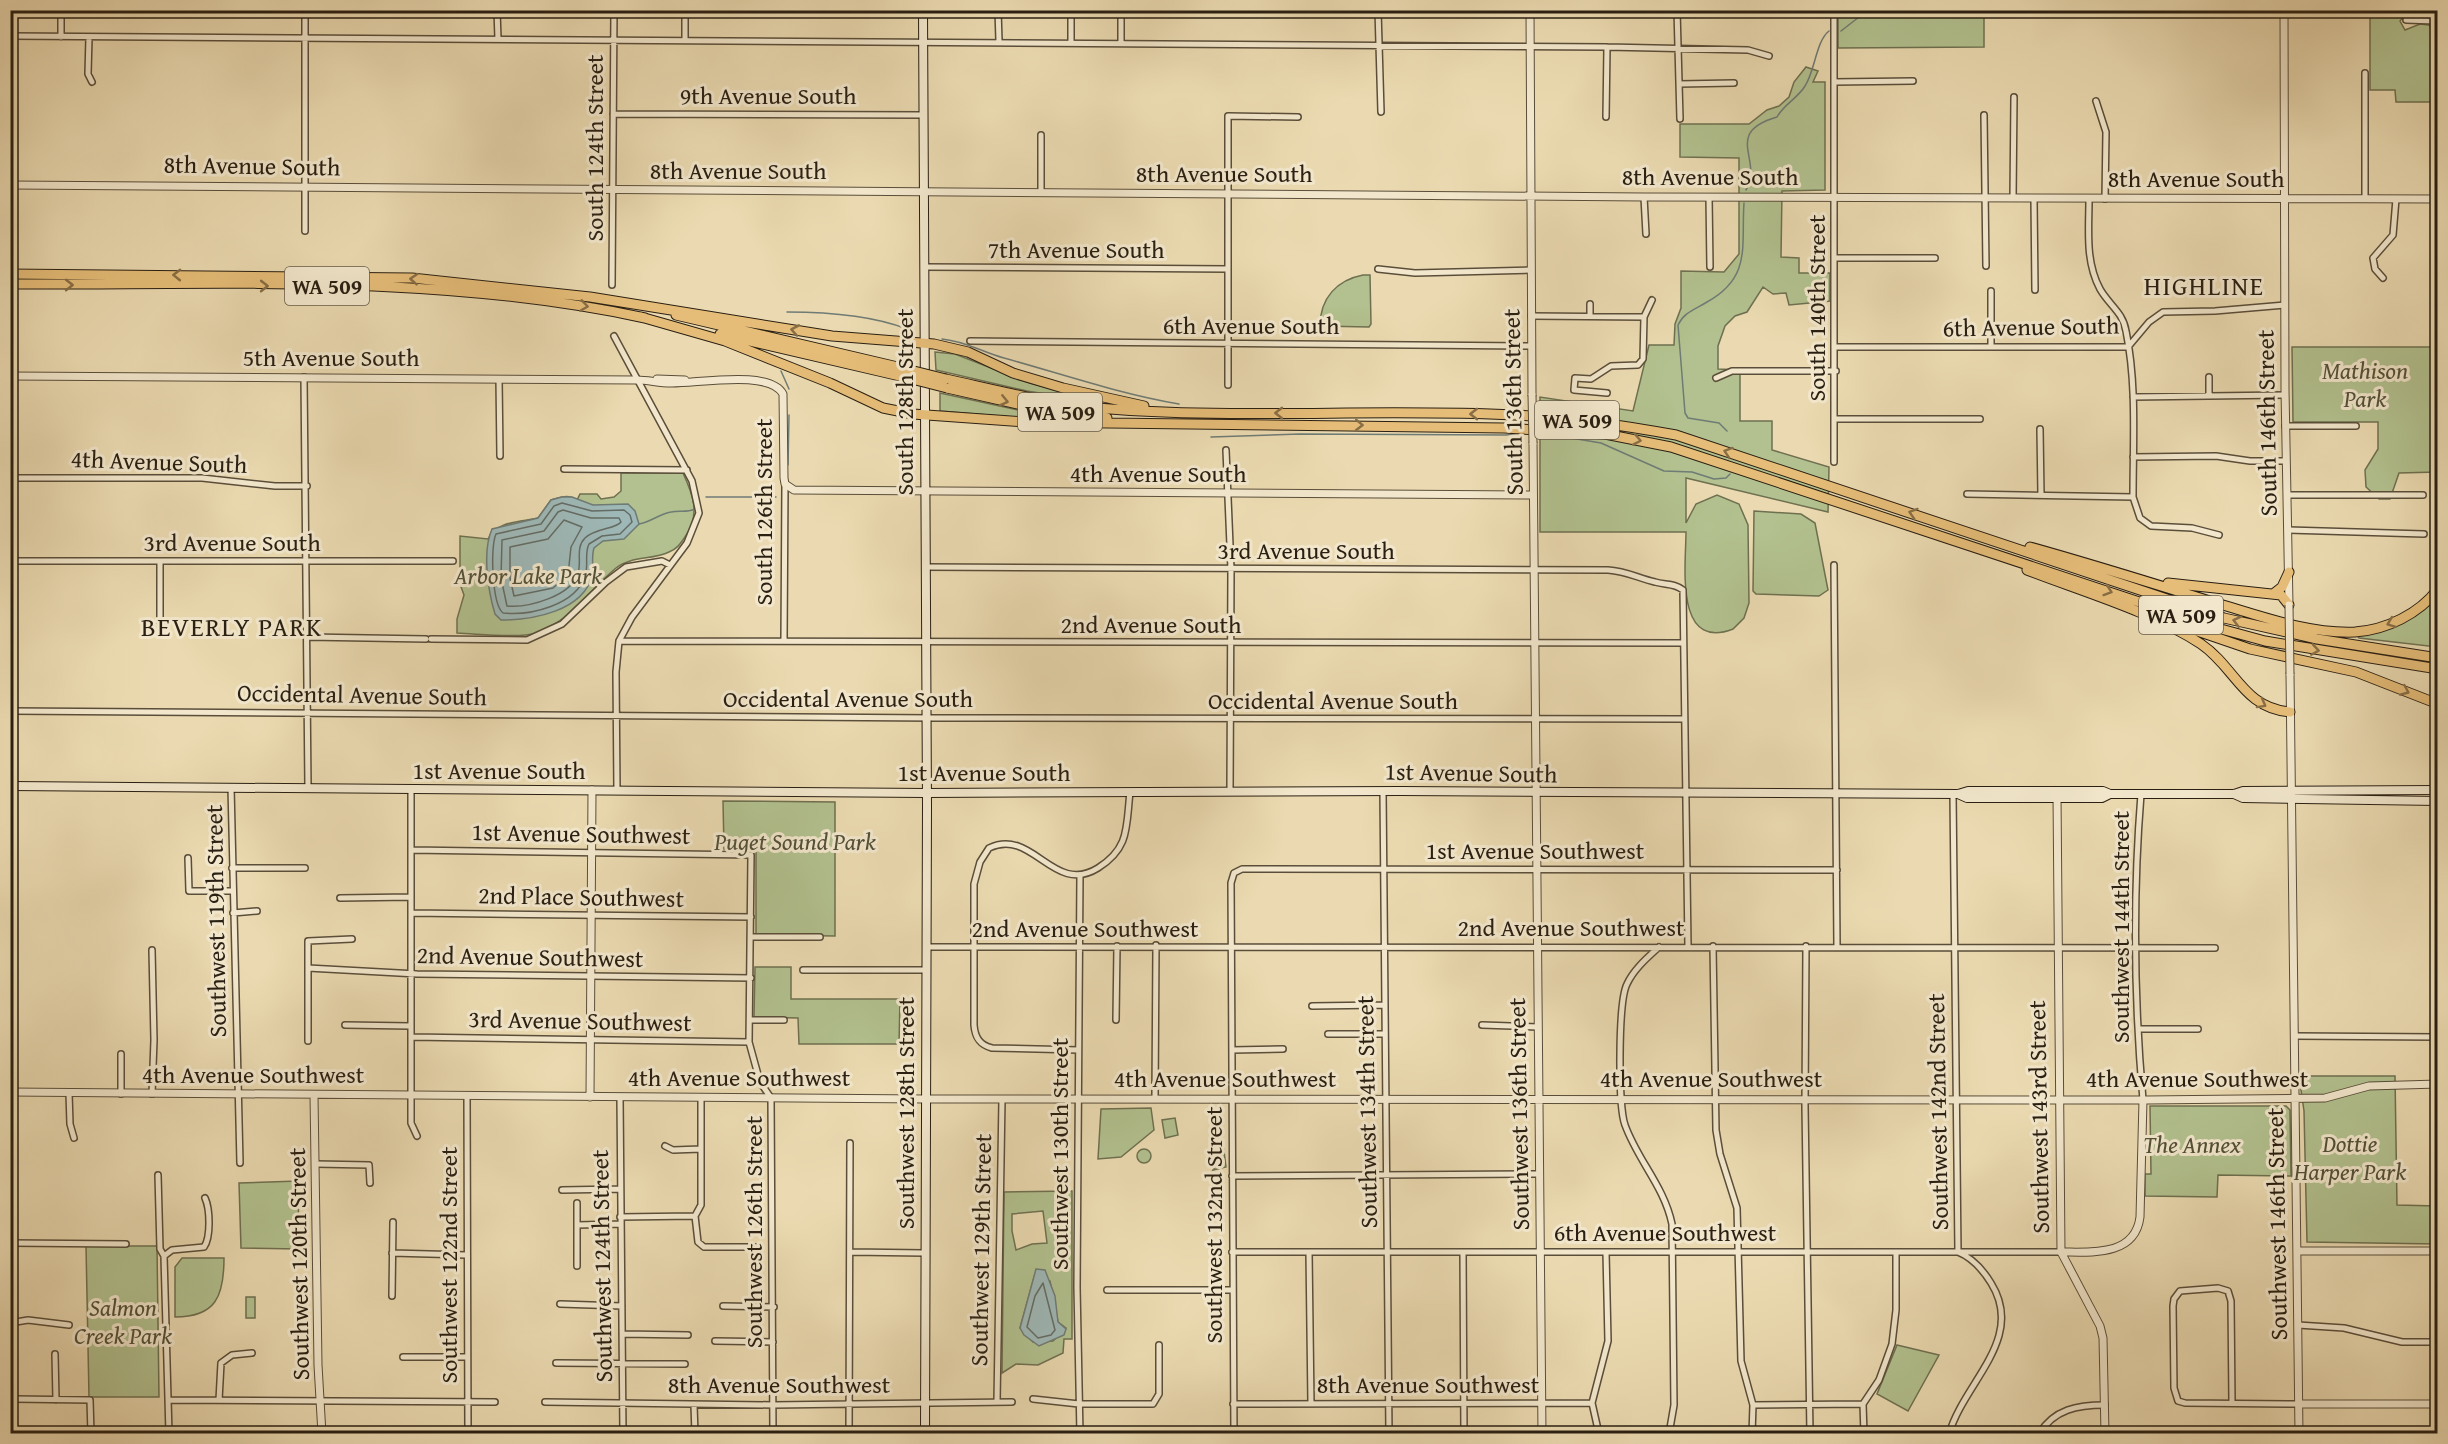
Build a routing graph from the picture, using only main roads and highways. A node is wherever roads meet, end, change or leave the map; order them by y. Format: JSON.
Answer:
{"nodes":[{"id":1,"x":923,"y":10,"type":"edge"},
{"id":2,"x":10,"y":274,"type":"edge"},
{"id":3,"x":10,"y":284,"type":"edge"},
{"id":4,"x":619,"y":301,"type":"junction"},
{"id":5,"x":641,"y":317,"type":"junction"},
{"id":6,"x":924,"y":342,"type":"junction"},
{"id":7,"x":901,"y":372,"type":"junction"},
{"id":8,"x":947,"y":383,"type":"junction"},
{"id":9,"x":1170,"y":412,"type":"junction"},
{"id":10,"x":924,"y":415,"type":"junction"},
{"id":11,"x":1174,"y":425,"type":"junction"},
{"id":12,"x":1969,"y":531,"type":"junction"},
{"id":13,"x":1932,"y":532,"type":"junction"},
{"id":14,"x":2289,"y":572,"type":"road end"},
{"id":15,"x":2128,"y":576,"type":"junction"},
{"id":16,"x":2438,"y":589,"type":"edge"},
{"id":17,"x":2273,"y":594,"type":"junction"},
{"id":18,"x":2289,"y":605,"type":"road end"},
{"id":19,"x":2120,"y":606,"type":"junction"},
{"id":20,"x":2438,"y":658,"type":"edge"},
{"id":21,"x":2438,"y":669,"type":"edge"},
{"id":22,"x":2438,"y":704,"type":"edge"},
{"id":23,"x":2290,"y":712,"type":"road end"},
{"id":24,"x":10,"y":786,"type":"edge"},
{"id":25,"x":2438,"y":790,"type":"edge"},
{"id":26,"x":926,"y":793,"type":"junction"},
{"id":27,"x":2291,"y":795,"type":"junction"},
{"id":28,"x":2438,"y":801,"type":"edge"},
{"id":29,"x":925,"y":1434,"type":"edge"}],
"edges":[{"from":1,"to":6,"type":"main road","name":"South 128th Street"},
{"from":4,"to":2,"type":"highway","number":"WA 509","one_way":true},
{"from":3,"to":5,"type":"highway","number":"WA 509","one_way":true},
{"from":6,"to":4,"type":"highway","one_way":true},
{"from":4,"to":7,"type":"highway","number":"WA 509"},
{"from":5,"to":7,"type":"highway","number":"WA 509"},
{"from":5,"to":10,"type":"highway"},
{"from":6,"to":9,"type":"highway"},
{"from":6,"to":10,"type":"main road","name":"South 128th Street"},
{"from":7,"to":8,"type":"highway","number":"WA 509","bridge":true},
{"from":8,"to":9,"type":"highway","number":"WA 509"},
{"from":8,"to":11,"type":"highway","number":"WA 509","one_way":true},
{"from":12,"to":9,"type":"highway","number":"WA 509","one_way":true},
{"from":10,"to":11,"type":"highway"},
{"from":10,"to":26,"type":"main road","name":"South 128th Street"},
{"from":11,"to":13,"type":"highway","number":"WA 509","one_way":true},
{"from":12,"to":15,"type":"highway"},
{"from":20,"to":12,"type":"highway","number":"WA 509","one_way":true},
{"from":13,"to":19,"type":"highway"},
{"from":13,"to":21,"type":"highway","number":"WA 509","one_way":true},
{"from":14,"to":17,"type":"highway"},
{"from":16,"to":15,"type":"highway","one_way":true},
{"from":15,"to":17,"type":"highway"},
{"from":17,"to":18,"type":"highway"},
{"from":19,"to":22,"type":"highway","one_way":true},
{"from":19,"to":23,"type":"highway","one_way":true},
{"from":24,"to":26,"type":"main road","name":"1st Avenue South"},
{"from":25,"to":27,"type":"main road","name":"1st Avenue South"},
{"from":26,"to":27,"type":"main road","name":"1st Avenue South"},
{"from":26,"to":29,"type":"main road","name":"Southwest 128th Street"},
{"from":27,"to":28,"type":"main road","name":"1st Avenue South"}]}
